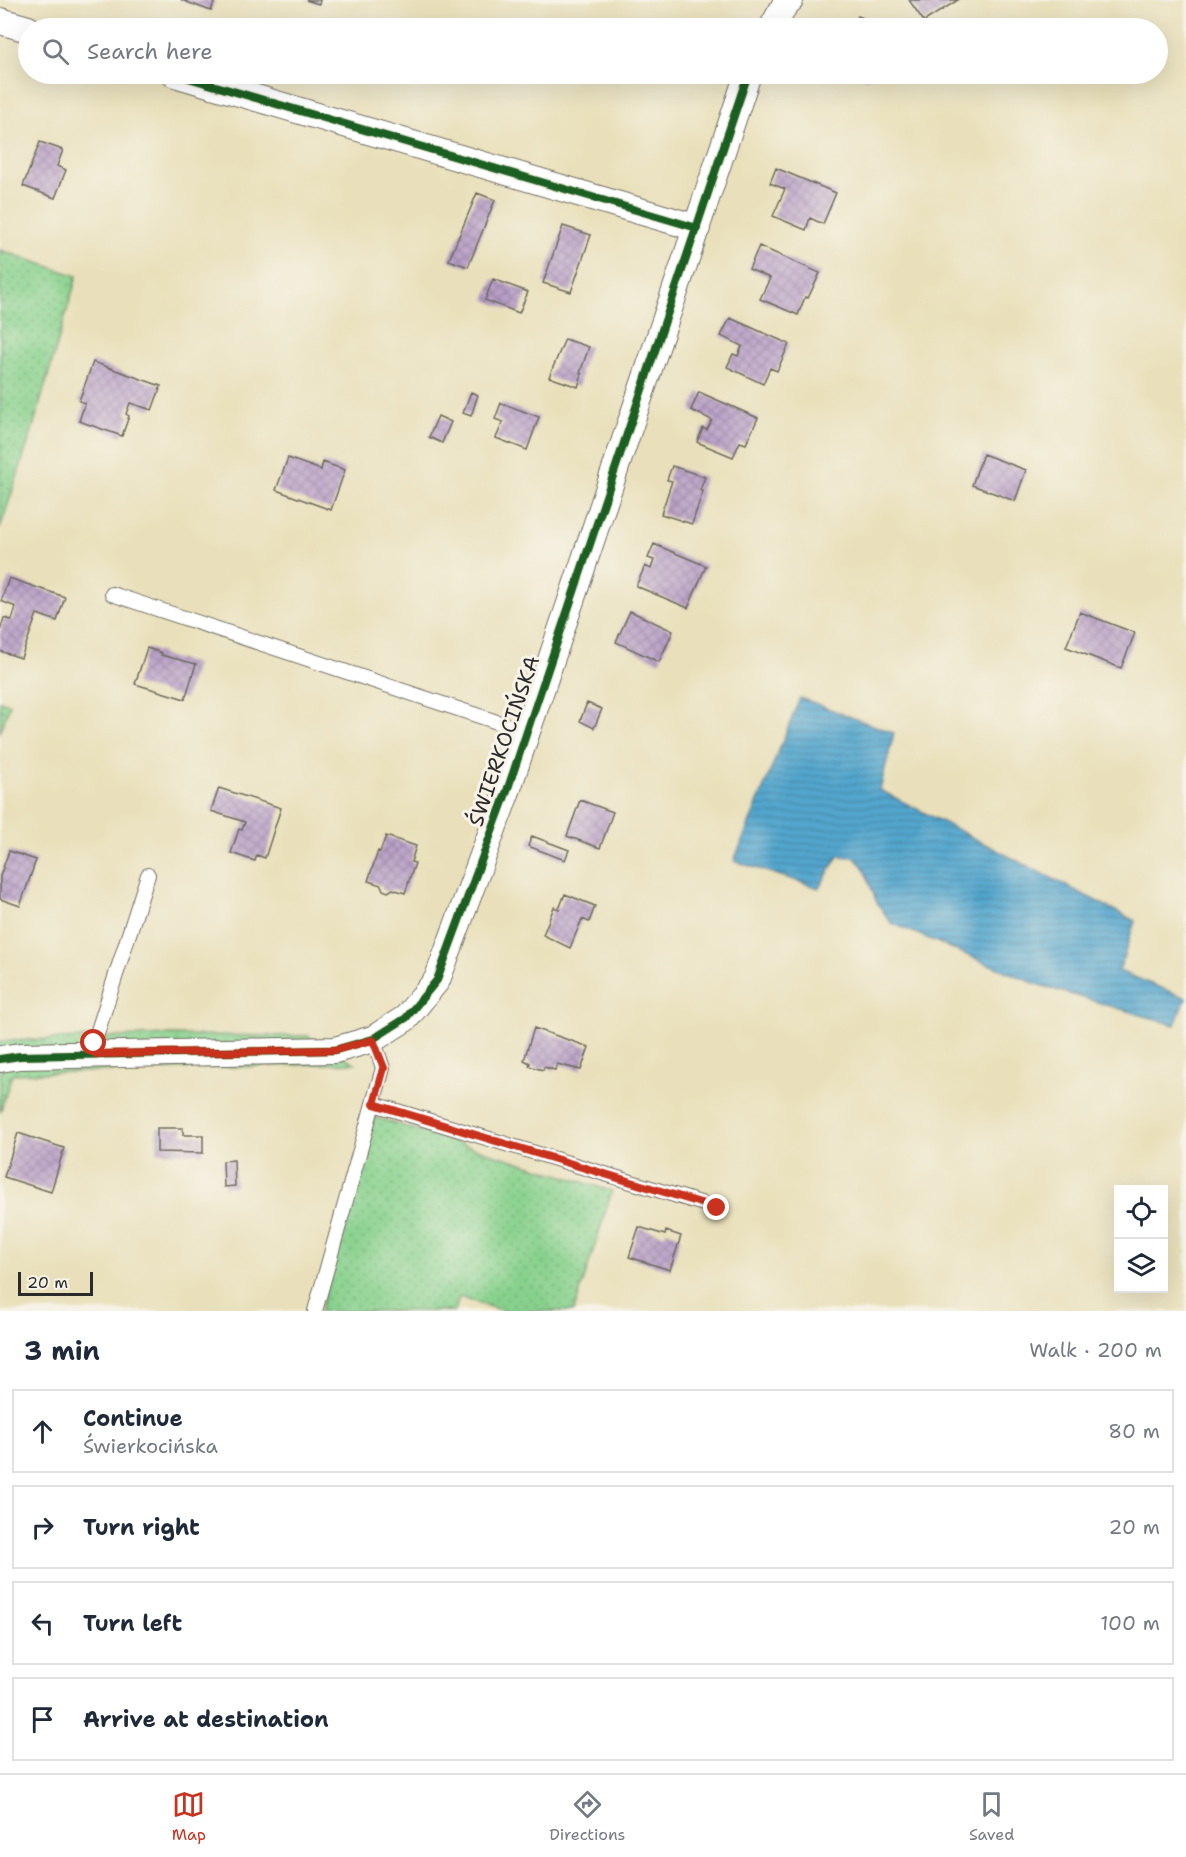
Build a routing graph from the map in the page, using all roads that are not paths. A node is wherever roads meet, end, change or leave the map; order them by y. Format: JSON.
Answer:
{"nodes":[{"id":1,"x":790,"y":0,"type":"edge"},
{"id":2,"x":778,"y":18,"type":"edge"},
{"id":3,"x":0,"y":21,"type":"edge"},
{"id":4,"x":18,"y":26,"type":"edge"},
{"id":5,"x":209,"y":84,"type":"edge"},
{"id":6,"x":745,"y":84,"type":"edge"},
{"id":7,"x":698,"y":228,"type":"junction"},
{"id":8,"x":112,"y":594,"type":"dead end"},
{"id":9,"x":527,"y":732,"type":"junction"},
{"id":10,"x":148,"y":875,"type":"dead end"},
{"id":11,"x":373,"y":1040,"type":"junction"},
{"id":12,"x":96,"y":1054,"type":"junction"},
{"id":13,"x":0,"y":1059,"type":"edge"},
{"id":14,"x":374,"y":1104,"type":"junction"},
{"id":15,"x":717,"y":1208,"type":"dead end"},
{"id":16,"x":315,"y":1311,"type":"edge"}],
"edges":[{"from":1,"to":2,"type":"street"},
{"from":3,"to":4,"type":"street"},
{"from":5,"to":7,"type":"street"},
{"from":6,"to":7,"type":"street","name":"ŚWIERKOCIŃSKA"},
{"from":7,"to":9,"type":"street","name":"ŚWIERKOCIŃSKA"},
{"from":8,"to":9,"type":"lane"},
{"from":9,"to":11,"type":"street","name":"ŚWIERKOCIŃSKA"},
{"from":10,"to":12,"type":"lane"},
{"from":11,"to":12,"type":"street","name":"ŚWIERKOCIŃSKA"},
{"from":11,"to":14,"type":"lane"},
{"from":12,"to":13,"type":"street","name":"ŚWIERKOCIŃSKA"},
{"from":14,"to":15,"type":"lane"},
{"from":14,"to":16,"type":"lane"}]}
